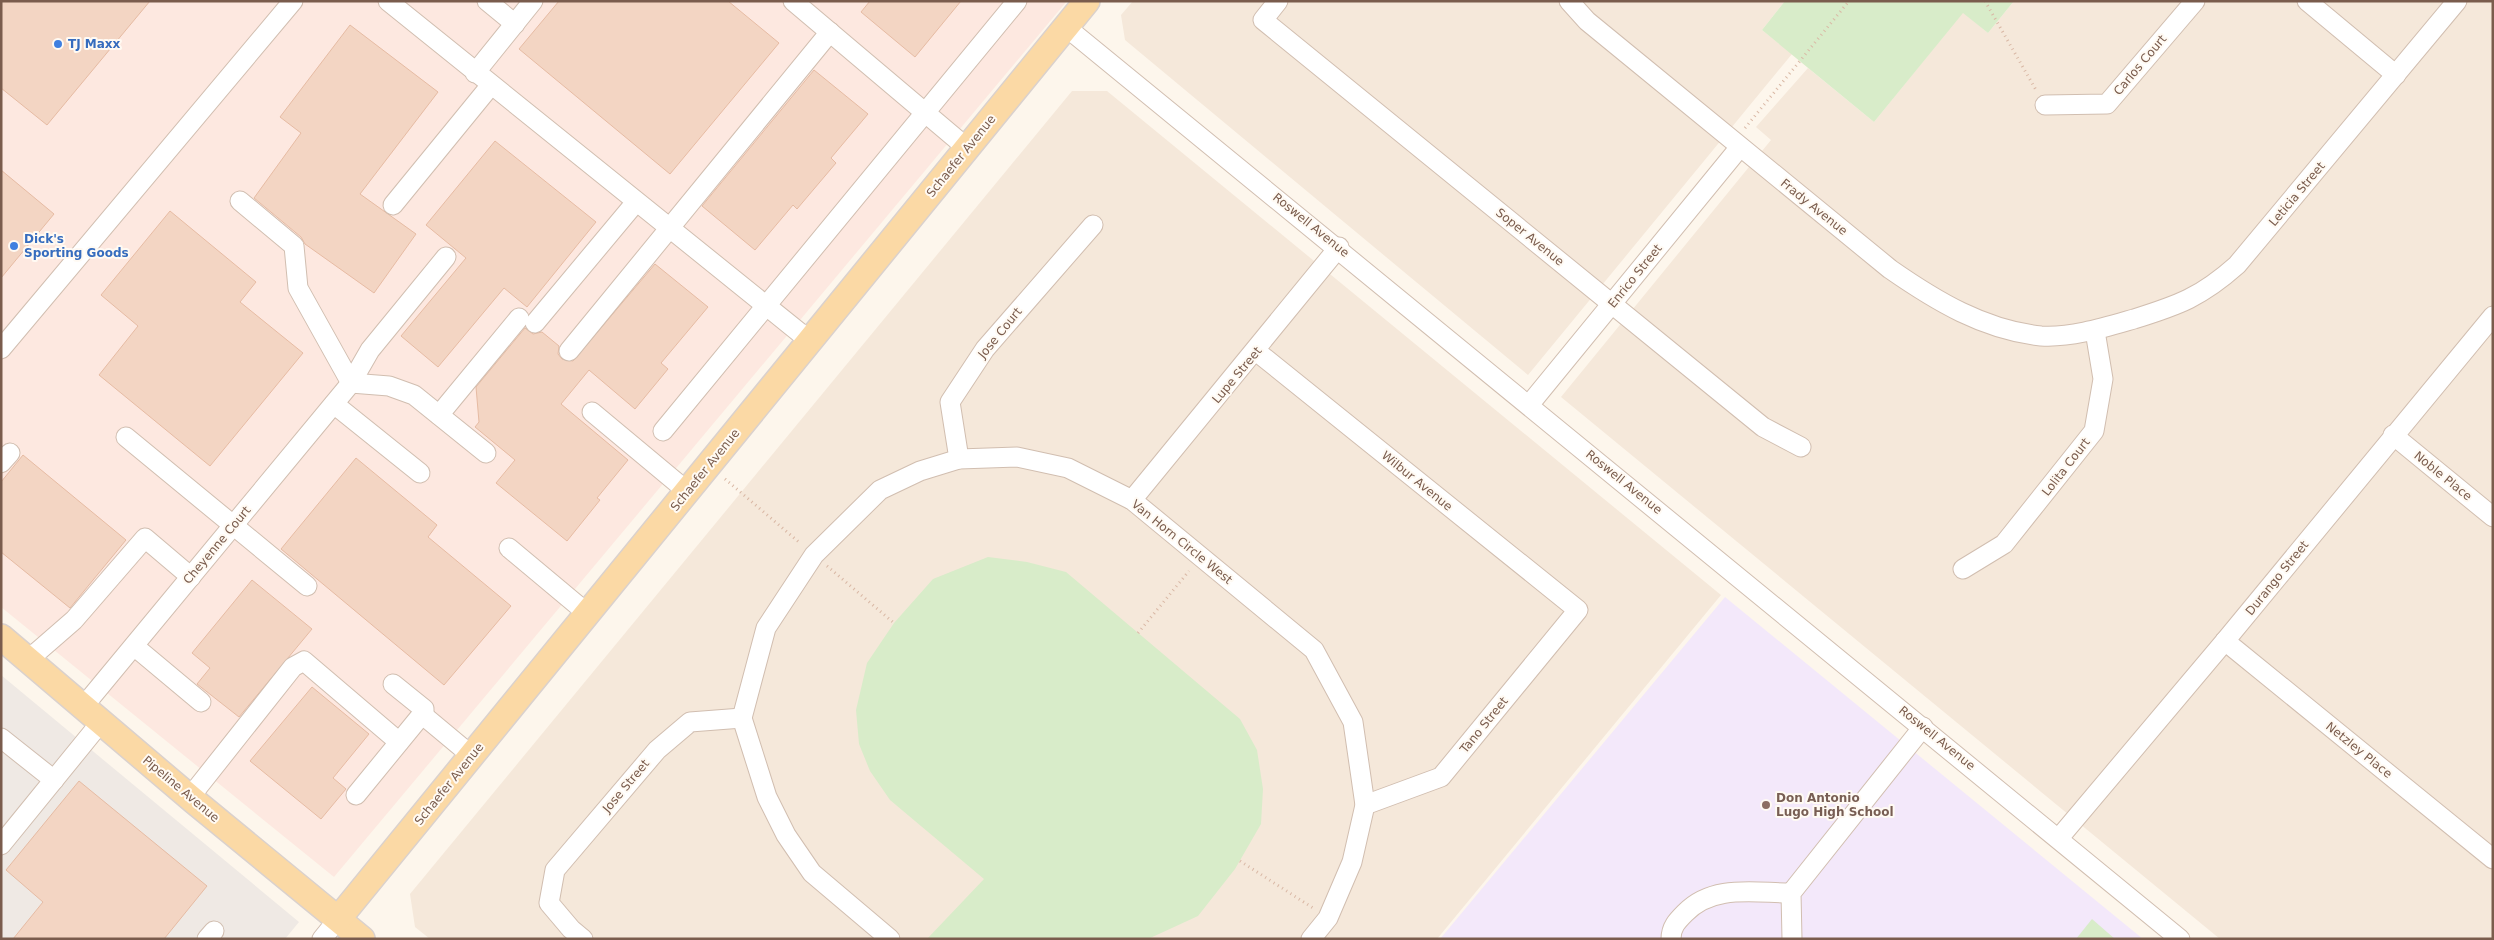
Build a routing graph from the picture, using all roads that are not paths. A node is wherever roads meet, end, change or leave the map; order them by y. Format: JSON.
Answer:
{"nodes":[{"id":1,"x":293,"y":1,"type":"edge"},
{"id":2,"x":388,"y":1,"type":"edge"},
{"id":3,"x":488,"y":1,"type":"edge"},
{"id":4,"x":533,"y":1,"type":"edge"},
{"id":5,"x":1017,"y":1,"type":"edge"},
{"id":6,"x":1087,"y":1,"type":"edge"},
{"id":7,"x":1278,"y":1,"type":"edge"},
{"id":8,"x":1569,"y":1,"type":"edge"},
{"id":9,"x":2195,"y":1,"type":"edge"},
{"id":10,"x":2307,"y":1,"type":"edge"},
{"id":11,"x":2457,"y":1,"type":"edge"},
{"id":12,"x":798,"y":3,"type":"edge"},
{"id":13,"x":515,"y":24,"type":"junction"},
{"id":14,"x":1066,"y":27,"type":"junction"},
{"id":15,"x":830,"y":32,"type":"junction"},
{"id":16,"x":475,"y":73,"type":"junction"},
{"id":17,"x":2396,"y":76,"type":"junction"},
{"id":18,"x":491,"y":86,"type":"junction"},
{"id":19,"x":2044,"y":105,"type":"road end"},
{"id":20,"x":926,"y":114,"type":"junction"},
{"id":21,"x":1737,"y":144,"type":"junction"},
{"id":22,"x":967,"y":148,"type":"junction"},
{"id":23,"x":240,"y":201,"type":"dead end"},
{"id":24,"x":636,"y":202,"type":"junction"},
{"id":25,"x":393,"y":205,"type":"dead end"},
{"id":26,"x":1093,"y":225,"type":"dead end"},
{"id":27,"x":670,"y":229,"type":"junction"},
{"id":28,"x":1339,"y":248,"type":"junction"},
{"id":29,"x":446,"y":257,"type":"dead end"},
{"id":30,"x":1612,"y":304,"type":"junction"},
{"id":31,"x":767,"y":306,"type":"junction"},
{"id":32,"x":2493,"y":316,"type":"edge"},
{"id":33,"x":2095,"y":331,"type":"junction"},
{"id":34,"x":810,"y":341,"type":"junction"},
{"id":35,"x":1,"y":349,"type":"edge"},
{"id":36,"x":569,"y":351,"type":"dead end"},
{"id":37,"x":1256,"y":351,"type":"junction"},
{"id":38,"x":351,"y":383,"type":"junction"},
{"id":39,"x":334,"y":404,"type":"junction"},
{"id":40,"x":1529,"y":405,"type":"junction"},
{"id":41,"x":592,"y":412,"type":"dead end"},
{"id":42,"x":439,"y":415,"type":"junction"},
{"id":43,"x":664,"y":431,"type":"dead end"},
{"id":44,"x":2393,"y":435,"type":"junction"},
{"id":45,"x":126,"y":437,"type":"dead end"},
{"id":46,"x":1801,"y":447,"type":"dead end"},
{"id":47,"x":486,"y":453,"type":"dead end"},
{"id":48,"x":959,"y":459,"type":"junction"},
{"id":49,"x":420,"y":474,"type":"dead end"},
{"id":50,"x":688,"y":492,"type":"junction"},
{"id":51,"x":1132,"y":500,"type":"junction"},
{"id":52,"x":2493,"y":517,"type":"edge"},
{"id":53,"x":234,"y":525,"type":"junction"},
{"id":54,"x":508,"y":548,"type":"dead end"},
{"id":55,"x":1963,"y":569,"type":"dead end"},
{"id":56,"x":191,"y":577,"type":"junction"},
{"id":57,"x":307,"y":586,"type":"dead end"},
{"id":58,"x":1578,"y":610,"type":"joint"},
{"id":59,"x":588,"y":614,"type":"junction"},
{"id":60,"x":1,"y":637,"type":"edge"},
{"id":61,"x":2226,"y":641,"type":"junction"},
{"id":62,"x":134,"y":646,"type":"junction"},
{"id":63,"x":28,"y":660,"type":"junction"},
{"id":64,"x":393,"y":684,"type":"dead end"},
{"id":65,"x":200,"y":702,"type":"dead end"},
{"id":66,"x":92,"y":714,"type":"junction"},
{"id":67,"x":424,"y":716,"type":"junction"},
{"id":68,"x":742,"y":718,"type":"junction"},
{"id":69,"x":1924,"y":727,"type":"junction"},
{"id":70,"x":1,"y":738,"type":"edge"},
{"id":71,"x":399,"y":742,"type":"junction"},
{"id":72,"x":472,"y":756,"type":"junction"},
{"id":73,"x":54,"y":780,"type":"junction"},
{"id":74,"x":356,"y":795,"type":"dead end"},
{"id":75,"x":190,"y":797,"type":"junction"},
{"id":76,"x":1365,"y":805,"type":"junction"},
{"id":77,"x":8,"y":823,"type":"edge"},
{"id":78,"x":2059,"y":838,"type":"junction"},
{"id":79,"x":1,"y":845,"type":"edge"},
{"id":80,"x":2493,"y":859,"type":"edge"},
{"id":81,"x":1791,"y":893,"type":"junction"},
{"id":82,"x":339,"y":918,"type":"junction"},
{"id":83,"x":322,"y":939,"type":"edge"},
{"id":84,"x":362,"y":939,"type":"edge"},
{"id":85,"x":583,"y":939,"type":"edge"},
{"id":86,"x":890,"y":939,"type":"edge"},
{"id":87,"x":1310,"y":939,"type":"edge"},
{"id":88,"x":1671,"y":939,"type":"edge"},
{"id":89,"x":1792,"y":939,"type":"edge"},
{"id":90,"x":2180,"y":939,"type":"edge"}],
"edges":[{"from":1,"to":35,"type":"street"},
{"from":2,"to":16,"type":"street"},
{"from":3,"to":13,"type":"street"},
{"from":4,"to":13,"type":"street"},
{"from":5,"to":20,"type":"street"},
{"from":6,"to":14,"type":"main road","name":"Schaefer Avenue"},
{"from":7,"to":30,"type":"street","name":"Soper Avenue"},
{"from":8,"to":21,"type":"street","name":"Frady Avenue"},
{"from":9,"to":19,"type":"street","name":"Carlos Court"},
{"from":10,"to":17,"type":"street"},
{"from":11,"to":17,"type":"street","name":"Leticia Street"},
{"from":12,"to":15,"type":"street"},
{"from":13,"to":16,"type":"street"},
{"from":14,"to":22,"type":"main road","name":"Schaefer Avenue"},
{"from":14,"to":28,"type":"street","name":"Roswell Avenue"},
{"from":15,"to":20,"type":"street"},
{"from":15,"to":27,"type":"street"},
{"from":16,"to":18,"type":"street"},
{"from":17,"to":33,"type":"street","name":"Leticia Street"},
{"from":18,"to":24,"type":"street"},
{"from":18,"to":25,"type":"street"},
{"from":20,"to":22,"type":"street"},
{"from":20,"to":31,"type":"street"},
{"from":21,"to":30,"type":"street","name":"Enrico Street"},
{"from":21,"to":33,"type":"street","name":"Frady Avenue"},
{"from":22,"to":34,"type":"main road","name":"Schaefer Avenue"},
{"from":23,"to":38,"type":"street"},
{"from":24,"to":27,"type":"street"},
{"from":24,"to":42,"type":"street"},
{"from":26,"to":48,"type":"street","name":"Jose Court"},
{"from":27,"to":31,"type":"street"},
{"from":27,"to":36,"type":"street"},
{"from":28,"to":37,"type":"street","name":"Lupe Street"},
{"from":28,"to":40,"type":"street","name":"Roswell Avenue"},
{"from":29,"to":38,"type":"street","name":"Cheyenne Court"},
{"from":30,"to":40,"type":"street","name":"Enrico Street"},
{"from":30,"to":46,"type":"street","name":"Soper Avenue"},
{"from":31,"to":34,"type":"street"},
{"from":31,"to":43,"type":"street"},
{"from":32,"to":44,"type":"street","name":"Durango Street"},
{"from":33,"to":55,"type":"street","name":"Lolita Court"},
{"from":34,"to":50,"type":"main road","name":"Schaefer Avenue"},
{"from":37,"to":51,"type":"street","name":"Lupe Street"},
{"from":37,"to":58,"type":"street","name":"Wilbur Avenue"},
{"from":38,"to":39,"type":"street","name":"Cheyenne Court"},
{"from":38,"to":42,"type":"street"},
{"from":39,"to":49,"type":"street"},
{"from":39,"to":53,"type":"street","name":"Cheyenne Court"},
{"from":40,"to":69,"type":"street","name":"Roswell Avenue"},
{"from":41,"to":50,"type":"street"},
{"from":42,"to":47,"type":"street"},
{"from":44,"to":52,"type":"street","name":"Noble Place"},
{"from":44,"to":61,"type":"street","name":"Durango Street"},
{"from":45,"to":53,"type":"street"},
{"from":48,"to":51,"type":"street","name":"Van Horn Circle West"},
{"from":48,"to":68,"type":"street","name":"Van Horn Circle West"},
{"from":50,"to":59,"type":"main road","name":"Schaefer Avenue"},
{"from":51,"to":76,"type":"street","name":"Van Horn Circle West"},
{"from":53,"to":56,"type":"street","name":"Cheyenne Court"},
{"from":53,"to":57,"type":"street"},
{"from":54,"to":59,"type":"street"},
{"from":56,"to":62,"type":"street","name":"Cheyenne Court"},
{"from":56,"to":63,"type":"street"},
{"from":58,"to":76,"type":"street","name":"Tano Street"},
{"from":59,"to":72,"type":"main road","name":"Schaefer Avenue"},
{"from":60,"to":63,"type":"main road","name":"Pipeline Avenue"},
{"from":61,"to":78,"type":"street","name":"Durango Street"},
{"from":61,"to":80,"type":"street","name":"Netzley Place"},
{"from":62,"to":65,"type":"street"},
{"from":62,"to":66,"type":"street","name":"Cheyenne Court"},
{"from":63,"to":66,"type":"main road","name":"Pipeline Avenue"},
{"from":64,"to":67,"type":"street"},
{"from":66,"to":73,"type":"street","name":"Cheyenne Court"},
{"from":66,"to":75,"type":"main road","name":"Pipeline Avenue"},
{"from":67,"to":71,"type":"street"},
{"from":67,"to":72,"type":"street"},
{"from":68,"to":85,"type":"street","name":"Jose Street"},
{"from":68,"to":86,"type":"street"},
{"from":69,"to":78,"type":"street","name":"Roswell Avenue"},
{"from":69,"to":81,"type":"street"},
{"from":70,"to":73,"type":"street"},
{"from":71,"to":74,"type":"street"},
{"from":71,"to":75,"type":"street"},
{"from":72,"to":82,"type":"main road","name":"Schaefer Avenue"},
{"from":73,"to":77,"type":"street","name":"Cheyenne Court"},
{"from":75,"to":82,"type":"main road","name":"Pipeline Avenue"},
{"from":76,"to":87,"type":"street"},
{"from":77,"to":79,"type":"street","name":"Cheyenne Court"},
{"from":78,"to":90,"type":"street","name":"Roswell Avenue"},
{"from":81,"to":88,"type":"street"},
{"from":81,"to":89,"type":"street"},
{"from":82,"to":83,"type":"street","name":"Schaefer Avenue"},
{"from":82,"to":84,"type":"main road","name":"Pipeline Avenue"}]}
